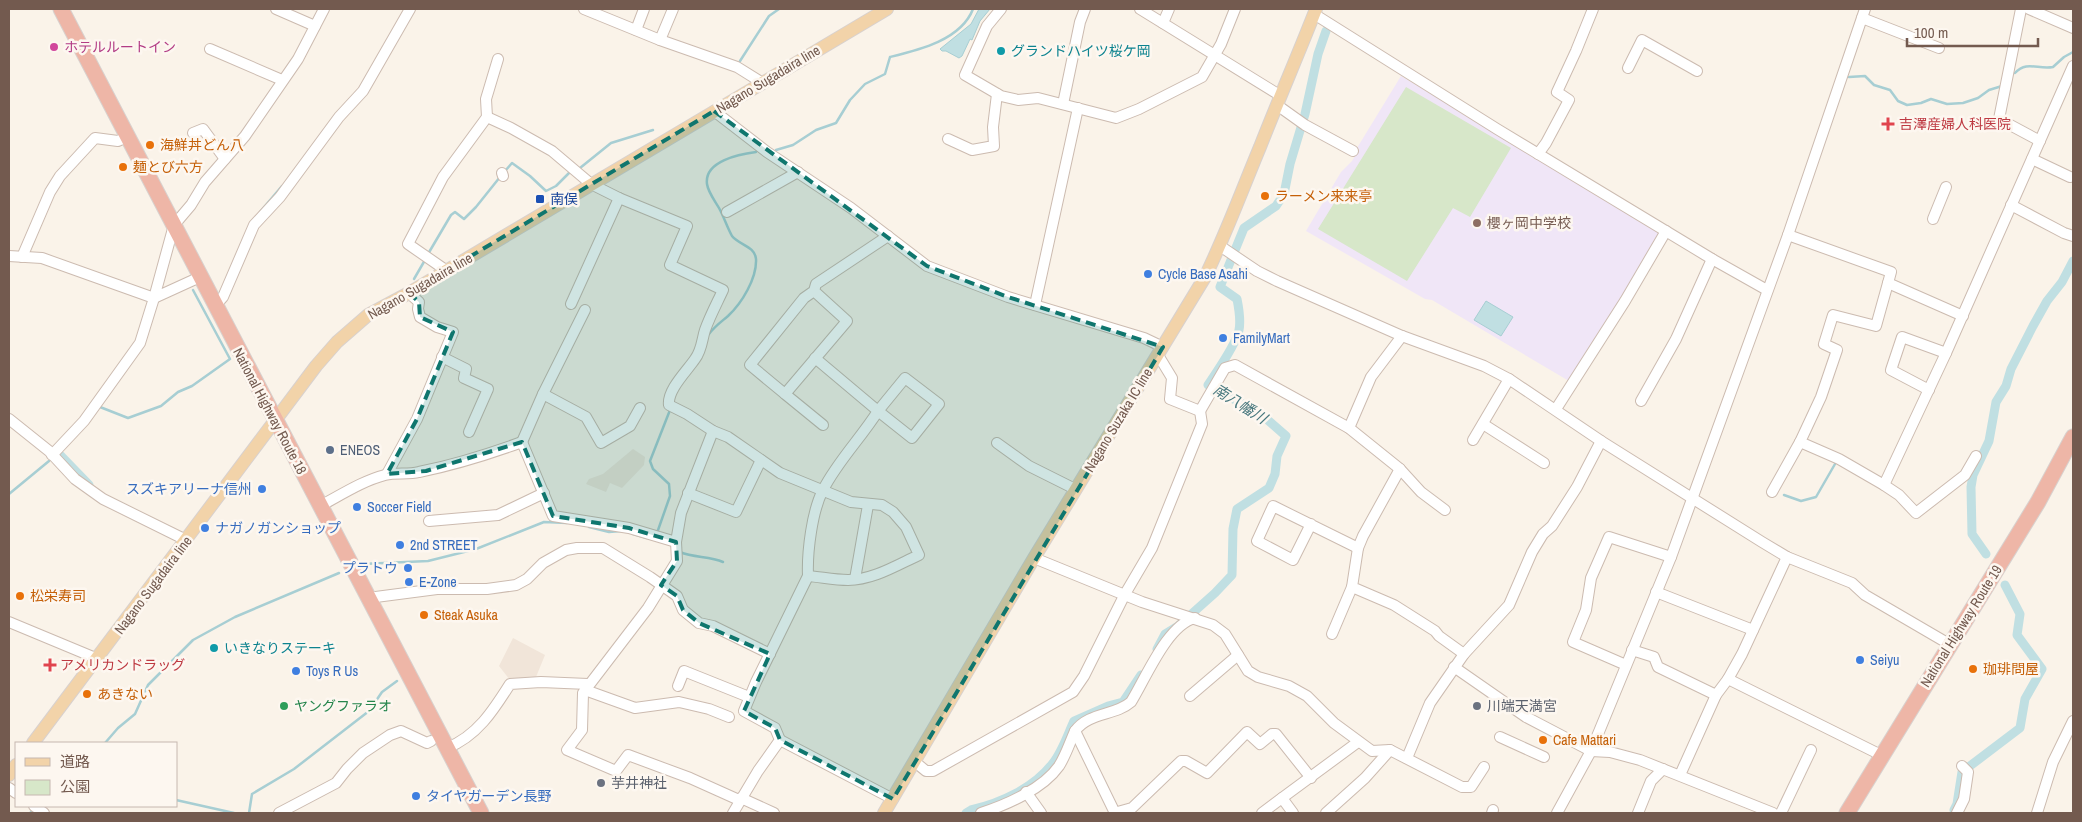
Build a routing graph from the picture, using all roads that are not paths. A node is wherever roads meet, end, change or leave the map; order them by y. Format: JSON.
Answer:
{"nodes":[{"id":1,"x":61,"y":9,"type":"edge"},
{"id":2,"x":276,"y":9,"type":"edge"},
{"id":3,"x":324,"y":9,"type":"edge"},
{"id":4,"x":410,"y":9,"type":"edge"},
{"id":5,"x":584,"y":9,"type":"edge"},
{"id":6,"x":644,"y":9,"type":"edge"},
{"id":7,"x":673,"y":9,"type":"edge"},
{"id":8,"x":888,"y":9,"type":"edge"},
{"id":9,"x":1001,"y":9,"type":"edge"},
{"id":10,"x":1085,"y":9,"type":"edge"},
{"id":11,"x":1140,"y":9,"type":"edge"},
{"id":12,"x":1169,"y":9,"type":"edge"},
{"id":13,"x":1235,"y":9,"type":"edge"},
{"id":14,"x":1593,"y":9,"type":"edge"},
{"id":15,"x":2021,"y":9,"type":"edge"},
{"id":16,"x":2029,"y":9,"type":"edge"},
{"id":17,"x":1315,"y":11,"type":"edge"},
{"id":18,"x":2041,"y":11,"type":"edge"},
{"id":19,"x":1863,"y":13,"type":"edge"},
{"id":20,"x":1163,"y":23,"type":"junction"},
{"id":21,"x":316,"y":26,"type":"junction"},
{"id":22,"x":2073,"y":28,"type":"edge"},
{"id":23,"x":636,"y":30,"type":"junction"},
{"id":24,"x":660,"y":40,"type":"junction"},
{"id":25,"x":1939,"y":48,"type":"dead end"},
{"id":26,"x":210,"y":49,"type":"dead end"},
{"id":27,"x":1215,"y":56,"type":"junction"},
{"id":28,"x":498,"y":59,"type":"dead end"},
{"id":29,"x":2073,"y":66,"type":"edge"},
{"id":30,"x":1628,"y":68,"type":"dead end"},
{"id":31,"x":1697,"y":71,"type":"dead end"},
{"id":32,"x":282,"y":80,"type":"junction"},
{"id":33,"x":761,"y":82,"type":"junction"},
{"id":34,"x":997,"y":94,"type":"junction"},
{"id":35,"x":1279,"y":100,"type":"junction"},
{"id":36,"x":1063,"y":104,"type":"junction"},
{"id":37,"x":1078,"y":108,"type":"junction"},
{"id":38,"x":714,"y":111,"type":"junction"},
{"id":39,"x":488,"y":117,"type":"junction"},
{"id":40,"x":193,"y":133,"type":"dead end"},
{"id":41,"x":127,"y":137,"type":"junction"},
{"id":42,"x":948,"y":138,"type":"dead end"},
{"id":43,"x":2040,"y":141,"type":"junction"},
{"id":44,"x":1353,"y":151,"type":"dead end"},
{"id":45,"x":1538,"y":154,"type":"junction"},
{"id":46,"x":225,"y":159,"type":"junction"},
{"id":47,"x":2032,"y":159,"type":"junction"},
{"id":48,"x":798,"y":172,"type":"junction"},
{"id":49,"x":2070,"y":177,"type":"dead end"},
{"id":50,"x":591,"y":184,"type":"junction"},
{"id":51,"x":1946,"y":186,"type":"dead end"},
{"id":52,"x":619,"y":198,"type":"junction"},
{"id":53,"x":2011,"y":205,"type":"junction"},
{"id":54,"x":727,"y":212,"type":"dead end"},
{"id":55,"x":1933,"y":219,"type":"dead end"},
{"id":56,"x":174,"y":225,"type":"junction"},
{"id":57,"x":1666,"y":231,"type":"junction"},
{"id":58,"x":1788,"y":235,"type":"junction"},
{"id":59,"x":888,"y":236,"type":"junction"},
{"id":60,"x":2073,"y":236,"type":"edge"},
{"id":61,"x":1220,"y":246,"type":"junction"},
{"id":62,"x":9,"y":256,"type":"edge"},
{"id":63,"x":22,"y":258,"type":"junction"},
{"id":64,"x":1712,"y":260,"type":"junction"},
{"id":65,"x":446,"y":271,"type":"junction"},
{"id":66,"x":200,"y":276,"type":"junction"},
{"id":67,"x":1888,"y":283,"type":"junction"},
{"id":68,"x":1767,"y":290,"type":"junction"},
{"id":69,"x":814,"y":291,"type":"junction"},
{"id":70,"x":409,"y":293,"type":"junction"},
{"id":71,"x":154,"y":298,"type":"junction"},
{"id":72,"x":571,"y":304,"type":"dead end"},
{"id":73,"x":1036,"y":305,"type":"junction"},
{"id":74,"x":215,"y":306,"type":"junction"},
{"id":75,"x":585,"y":310,"type":"dead end"},
{"id":76,"x":1962,"y":316,"type":"junction"},
{"id":77,"x":1402,"y":336,"type":"junction"},
{"id":78,"x":1160,"y":351,"type":"junction"},
{"id":79,"x":1946,"y":354,"type":"junction"},
{"id":80,"x":442,"y":357,"type":"junction"},
{"id":81,"x":815,"y":358,"type":"junction"},
{"id":82,"x":1509,"y":379,"type":"junction"},
{"id":83,"x":1929,"y":390,"type":"junction"},
{"id":84,"x":543,"y":394,"type":"junction"},
{"id":85,"x":785,"y":394,"type":"junction"},
{"id":86,"x":1641,"y":401,"type":"dead end"},
{"id":87,"x":640,"y":408,"type":"dead end"},
{"id":88,"x":1556,"y":409,"type":"junction"},
{"id":89,"x":878,"y":411,"type":"junction"},
{"id":90,"x":1200,"y":411,"type":"junction"},
{"id":91,"x":9,"y":419,"type":"edge"},
{"id":92,"x":274,"y":420,"type":"junction"},
{"id":93,"x":1483,"y":424,"type":"junction"},
{"id":94,"x":824,"y":425,"type":"dead end"},
{"id":95,"x":1349,"y":428,"type":"junction"},
{"id":96,"x":713,"y":431,"type":"junction"},
{"id":97,"x":469,"y":432,"type":"dead end"},
{"id":98,"x":2073,"y":437,"type":"edge"},
{"id":99,"x":1473,"y":440,"type":"dead end"},
{"id":100,"x":1601,"y":441,"type":"junction"},
{"id":101,"x":522,"y":442,"type":"junction"},
{"id":102,"x":1800,"y":442,"type":"junction"},
{"id":103,"x":997,"y":444,"type":"dead end"},
{"id":104,"x":52,"y":455,"type":"junction"},
{"id":105,"x":761,"y":460,"type":"junction"},
{"id":106,"x":1977,"y":461,"type":"dead end"},
{"id":107,"x":1544,"y":464,"type":"dead end"},
{"id":108,"x":1400,"y":469,"type":"junction"},
{"id":109,"x":387,"y":474,"type":"junction"},
{"id":110,"x":1884,"y":486,"type":"junction"},
{"id":111,"x":1075,"y":489,"type":"junction"},
{"id":112,"x":822,"y":491,"type":"junction"},
{"id":113,"x":1772,"y":492,"type":"dead end"},
{"id":114,"x":544,"y":493,"type":"junction"},
{"id":115,"x":688,"y":494,"type":"junction"},
{"id":116,"x":1692,"y":499,"type":"junction"},
{"id":117,"x":868,"y":504,"type":"junction"},
{"id":118,"x":320,"y":506,"type":"junction"},
{"id":119,"x":1445,"y":510,"type":"dead end"},
{"id":120,"x":429,"y":521,"type":"dead end"},
{"id":121,"x":1311,"y":524,"type":"junction"},
{"id":122,"x":186,"y":540,"type":"junction"},
{"id":123,"x":676,"y":542,"type":"junction"},
{"id":124,"x":1358,"y":548,"type":"junction"},
{"id":125,"x":1788,"y":556,"type":"junction"},
{"id":126,"x":1670,"y":557,"type":"junction"},
{"id":127,"x":1034,"y":558,"type":"junction"},
{"id":128,"x":808,"y":576,"type":"junction"},
{"id":129,"x":855,"y":579,"type":"junction"},
{"id":130,"x":661,"y":585,"type":"junction"},
{"id":131,"x":1352,"y":588,"type":"junction"},
{"id":132,"x":1656,"y":592,"type":"junction"},
{"id":133,"x":1125,"y":594,"type":"junction"},
{"id":134,"x":368,"y":598,"type":"junction"},
{"id":135,"x":1190,"y":616,"type":"junction"},
{"id":136,"x":9,"y":622,"type":"edge"},
{"id":137,"x":1753,"y":630,"type":"junction"},
{"id":138,"x":1332,"y":634,"type":"dead end"},
{"id":139,"x":1950,"y":644,"type":"junction"},
{"id":140,"x":1632,"y":650,"type":"junction"},
{"id":141,"x":770,"y":654,"type":"junction"},
{"id":142,"x":1464,"y":654,"type":"junction"},
{"id":143,"x":1238,"y":655,"type":"junction"},
{"id":144,"x":98,"y":659,"type":"junction"},
{"id":145,"x":1626,"y":665,"type":"junction"},
{"id":146,"x":1454,"y":667,"type":"junction"},
{"id":147,"x":1728,"y":679,"type":"junction"},
{"id":148,"x":678,"y":686,"type":"dead end"},
{"id":149,"x":586,"y":687,"type":"junction"},
{"id":150,"x":1716,"y":695,"type":"junction"},
{"id":151,"x":1190,"y":696,"type":"dead end"},
{"id":152,"x":749,"y":697,"type":"junction"},
{"id":153,"x":729,"y":717,"type":"dead end"},
{"id":154,"x":2073,"y":721,"type":"edge"},
{"id":155,"x":1075,"y":731,"type":"junction"},
{"id":156,"x":1500,"y":737,"type":"dead end"},
{"id":157,"x":431,"y":740,"type":"dead end"},
{"id":158,"x":780,"y":740,"type":"junction"},
{"id":159,"x":34,"y":742,"type":"edge"},
{"id":160,"x":1358,"y":742,"type":"junction"},
{"id":161,"x":447,"y":748,"type":"junction"},
{"id":162,"x":1390,"y":750,"type":"junction"},
{"id":163,"x":1592,"y":750,"type":"junction"},
{"id":164,"x":1811,"y":750,"type":"dead end"},
{"id":165,"x":1882,"y":755,"type":"junction"},
{"id":166,"x":1544,"y":757,"type":"dead end"},
{"id":167,"x":1407,"y":758,"type":"junction"},
{"id":168,"x":915,"y":762,"type":"junction"},
{"id":169,"x":1484,"y":767,"type":"dead end"},
{"id":170,"x":1663,"y":769,"type":"junction"},
{"id":171,"x":1965,"y":769,"type":"dead end"},
{"id":172,"x":1680,"y":775,"type":"junction"},
{"id":173,"x":1311,"y":778,"type":"junction"},
{"id":174,"x":1026,"y":792,"type":"junction"},
{"id":175,"x":1282,"y":798,"type":"junction"},
{"id":176,"x":740,"y":799,"type":"junction"},
{"id":177,"x":893,"y":799,"type":"junction"},
{"id":178,"x":279,"y":813,"type":"edge"},
{"id":179,"x":481,"y":813,"type":"edge"},
{"id":180,"x":733,"y":813,"type":"edge"},
{"id":181,"x":774,"y":813,"type":"edge"},
{"id":182,"x":884,"y":813,"type":"edge"},
{"id":183,"x":981,"y":813,"type":"edge"},
{"id":184,"x":1041,"y":813,"type":"edge"},
{"id":185,"x":1114,"y":813,"type":"edge"},
{"id":186,"x":1262,"y":813,"type":"edge"},
{"id":187,"x":1293,"y":813,"type":"edge"},
{"id":188,"x":1326,"y":813,"type":"edge"},
{"id":189,"x":1556,"y":813,"type":"edge"},
{"id":190,"x":1638,"y":813,"type":"edge"},
{"id":191,"x":1773,"y":813,"type":"edge"},
{"id":192,"x":1781,"y":813,"type":"edge"},
{"id":193,"x":1847,"y":813,"type":"edge"},
{"id":194,"x":1957,"y":813,"type":"edge"},
{"id":195,"x":2036,"y":813,"type":"edge"}],
"edges":[{"from":1,"to":41,"type":"highway","name":"National Highway Route 18"},
{"from":2,"to":21,"type":"street"},
{"from":3,"to":21,"type":"street"},
{"from":4,"to":74,"type":"street"},
{"from":5,"to":23,"type":"street"},
{"from":6,"to":23,"type":"street"},
{"from":7,"to":24,"type":"street"},
{"from":8,"to":33,"type":"main road","name":"Nagano Sugadaira line"},
{"from":9,"to":34,"type":"street"},
{"from":10,"to":36,"type":"street"},
{"from":11,"to":20,"type":"street"},
{"from":12,"to":20,"type":"street"},
{"from":13,"to":27,"type":"street"},
{"from":14,"to":45,"type":"street"},
{"from":15,"to":43,"type":"street"},
{"from":16,"to":18,"type":"street"},
{"from":17,"to":35,"type":"main road","name":"Nagano Suzaka IC line"},
{"from":17,"to":45,"type":"street"},
{"from":18,"to":22,"type":"street"},
{"from":19,"to":25,"type":"street"},
{"from":19,"to":58,"type":"street"},
{"from":20,"to":27,"type":"street"},
{"from":21,"to":32,"type":"street"},
{"from":23,"to":24,"type":"street"},
{"from":24,"to":33,"type":"street"},
{"from":26,"to":32,"type":"street"},
{"from":27,"to":35,"type":"street"},
{"from":27,"to":37,"type":"street"},
{"from":28,"to":39,"type":"street"},
{"from":29,"to":43,"type":"street"},
{"from":30,"to":31,"type":"street"},
{"from":32,"to":46,"type":"street"},
{"from":33,"to":38,"type":"main road","name":"Nagano Sugadaira line"},
{"from":34,"to":36,"type":"street"},
{"from":34,"to":42,"type":"street"},
{"from":35,"to":44,"type":"street"},
{"from":35,"to":61,"type":"main road","name":"Nagano Suzaka IC line"},
{"from":36,"to":37,"type":"street"},
{"from":37,"to":73,"type":"street"},
{"from":38,"to":48,"type":"street"},
{"from":38,"to":50,"type":"main road","name":"Nagano Sugadaira line"},
{"from":39,"to":50,"type":"street"},
{"from":39,"to":65,"type":"street"},
{"from":40,"to":46,"type":"street"},
{"from":41,"to":56,"type":"highway","name":"National Highway Route 18"},
{"from":41,"to":63,"type":"street"},
{"from":43,"to":47,"type":"street"},
{"from":45,"to":57,"type":"street"},
{"from":46,"to":56,"type":"street"},
{"from":47,"to":49,"type":"street"},
{"from":47,"to":53,"type":"street"},
{"from":48,"to":54,"type":"street"},
{"from":48,"to":59,"type":"street"},
{"from":50,"to":52,"type":"street"},
{"from":50,"to":65,"type":"main road","name":"Nagano Sugadaira line"},
{"from":51,"to":55,"type":"street"},
{"from":52,"to":72,"type":"street"},
{"from":52,"to":96,"type":"street"},
{"from":53,"to":60,"type":"street"},
{"from":53,"to":76,"type":"street"},
{"from":56,"to":66,"type":"highway","name":"National Highway Route 18"},
{"from":56,"to":71,"type":"street"},
{"from":57,"to":64,"type":"street"},
{"from":57,"to":88,"type":"street"},
{"from":58,"to":67,"type":"street"},
{"from":58,"to":68,"type":"street"},
{"from":59,"to":69,"type":"street"},
{"from":59,"to":73,"type":"street"},
{"from":61,"to":77,"type":"street"},
{"from":61,"to":78,"type":"main road","name":"Nagano Suzaka IC line"},
{"from":62,"to":63,"type":"street"},
{"from":63,"to":71,"type":"street"},
{"from":64,"to":68,"type":"street"},
{"from":64,"to":86,"type":"street"},
{"from":65,"to":70,"type":"main road","name":"Nagano Sugadaira line"},
{"from":66,"to":71,"type":"street"},
{"from":66,"to":74,"type":"highway","name":"National Highway Route 18"},
{"from":67,"to":76,"type":"street"},
{"from":67,"to":102,"type":"street"},
{"from":68,"to":116,"type":"street"},
{"from":69,"to":81,"type":"street"},
{"from":69,"to":85,"type":"street"},
{"from":70,"to":80,"type":"street"},
{"from":70,"to":92,"type":"main road","name":"Nagano Sugadaira line"},
{"from":71,"to":104,"type":"street"},
{"from":73,"to":78,"type":"street"},
{"from":74,"to":92,"type":"highway","name":"National Highway Route 18"},
{"from":75,"to":84,"type":"street"},
{"from":76,"to":79,"type":"street"},
{"from":77,"to":82,"type":"street"},
{"from":77,"to":95,"type":"street"},
{"from":78,"to":90,"type":"street"},
{"from":78,"to":111,"type":"main road","name":"Nagano Suzaka IC line"},
{"from":79,"to":83,"type":"street"},
{"from":79,"to":83,"type":"street"},
{"from":80,"to":97,"type":"street"},
{"from":80,"to":109,"type":"street"},
{"from":81,"to":85,"type":"street"},
{"from":81,"to":89,"type":"street"},
{"from":82,"to":88,"type":"street"},
{"from":82,"to":93,"type":"street"},
{"from":83,"to":110,"type":"street"},
{"from":84,"to":87,"type":"street"},
{"from":84,"to":101,"type":"street"},
{"from":85,"to":94,"type":"street"},
{"from":88,"to":100,"type":"street"},
{"from":89,"to":89,"type":"street"},
{"from":89,"to":112,"type":"street"},
{"from":90,"to":95,"type":"street"},
{"from":90,"to":133,"type":"street"},
{"from":91,"to":104,"type":"street"},
{"from":92,"to":118,"type":"highway","name":"National Highway Route 18"},
{"from":92,"to":122,"type":"main road","name":"Nagano Sugadaira line"},
{"from":93,"to":99,"type":"street"},
{"from":93,"to":107,"type":"street"},
{"from":95,"to":108,"type":"street"},
{"from":96,"to":105,"type":"street"},
{"from":96,"to":115,"type":"street"},
{"from":98,"to":139,"type":"highway","name":"National Highway Route 19"},
{"from":100,"to":116,"type":"street"},
{"from":100,"to":142,"type":"street"},
{"from":101,"to":109,"type":"street"},
{"from":101,"to":114,"type":"street"},
{"from":102,"to":110,"type":"street"},
{"from":102,"to":113,"type":"street"},
{"from":103,"to":111,"type":"street"},
{"from":104,"to":122,"type":"street"},
{"from":105,"to":112,"type":"street"},
{"from":105,"to":115,"type":"street"},
{"from":106,"to":110,"type":"street"},
{"from":108,"to":119,"type":"street"},
{"from":108,"to":124,"type":"street"},
{"from":109,"to":118,"type":"street"},
{"from":111,"to":127,"type":"main road","name":"Nagano Suzaka IC line"},
{"from":112,"to":117,"type":"street"},
{"from":112,"to":128,"type":"street"},
{"from":114,"to":120,"type":"street"},
{"from":114,"to":123,"type":"street"},
{"from":115,"to":123,"type":"street"},
{"from":116,"to":125,"type":"street"},
{"from":116,"to":126,"type":"street"},
{"from":117,"to":129,"type":"street"},
{"from":117,"to":129,"type":"street"},
{"from":118,"to":134,"type":"highway","name":"National Highway Route 18"},
{"from":121,"to":121,"type":"street"},
{"from":121,"to":124,"type":"street"},
{"from":122,"to":144,"type":"main road","name":"Nagano Sugadaira line"},
{"from":123,"to":130,"type":"street"},
{"from":124,"to":131,"type":"street"},
{"from":125,"to":137,"type":"street"},
{"from":125,"to":139,"type":"street"},
{"from":126,"to":132,"type":"street"},
{"from":126,"to":145,"type":"street"},
{"from":127,"to":133,"type":"street"},
{"from":127,"to":168,"type":"main road","name":"Nagano Suzaka IC line"},
{"from":128,"to":129,"type":"street"},
{"from":128,"to":141,"type":"street"},
{"from":130,"to":134,"type":"street"},
{"from":130,"to":141,"type":"street"},
{"from":130,"to":149,"type":"street"},
{"from":131,"to":138,"type":"street"},
{"from":131,"to":142,"type":"street"},
{"from":132,"to":137,"type":"street"},
{"from":132,"to":140,"type":"street"},
{"from":133,"to":135,"type":"street"},
{"from":133,"to":168,"type":"street"},
{"from":134,"to":161,"type":"highway","name":"National Highway Route 18"},
{"from":135,"to":143,"type":"street"},
{"from":135,"to":155,"type":"street"},
{"from":136,"to":144,"type":"street"},
{"from":137,"to":147,"type":"street"},
{"from":139,"to":165,"type":"highway","name":"National Highway Route 19"},
{"from":140,"to":145,"type":"street"},
{"from":140,"to":150,"type":"street"},
{"from":141,"to":152,"type":"street"},
{"from":142,"to":146,"type":"street"},
{"from":143,"to":151,"type":"street"},
{"from":143,"to":160,"type":"street"},
{"from":144,"to":159,"type":"main road","name":"Nagano Sugadaira line"},
{"from":145,"to":163,"type":"street"},
{"from":146,"to":163,"type":"street"},
{"from":146,"to":167,"type":"street"},
{"from":147,"to":150,"type":"street"},
{"from":147,"to":165,"type":"street"},
{"from":148,"to":152,"type":"street"},
{"from":149,"to":153,"type":"street"},
{"from":149,"to":161,"type":"street"},
{"from":149,"to":176,"type":"street"},
{"from":150,"to":172,"type":"street"},
{"from":152,"to":158,"type":"street"},
{"from":154,"to":195,"type":"street"},
{"from":155,"to":174,"type":"street"},
{"from":155,"to":185,"type":"street"},
{"from":156,"to":166,"type":"street"},
{"from":157,"to":178,"type":"street"},
{"from":158,"to":176,"type":"street"},
{"from":158,"to":177,"type":"street"},
{"from":160,"to":162,"type":"street"},
{"from":160,"to":173,"type":"street"},
{"from":161,"to":179,"type":"highway","name":"National Highway Route 18"},
{"from":162,"to":167,"type":"street"},
{"from":162,"to":188,"type":"street"},
{"from":163,"to":170,"type":"street"},
{"from":163,"to":189,"type":"street"},
{"from":164,"to":192,"type":"street"},
{"from":165,"to":193,"type":"highway","name":"National Highway Route 19"},
{"from":167,"to":169,"type":"street"},
{"from":168,"to":177,"type":"main road","name":"Nagano Suzaka IC line"},
{"from":170,"to":172,"type":"street"},
{"from":170,"to":190,"type":"street"},
{"from":171,"to":194,"type":"street"},
{"from":172,"to":191,"type":"street"},
{"from":173,"to":175,"type":"street"},
{"from":173,"to":185,"type":"street"},
{"from":174,"to":183,"type":"street"},
{"from":174,"to":184,"type":"street"},
{"from":175,"to":186,"type":"street"},
{"from":175,"to":187,"type":"street"},
{"from":176,"to":180,"type":"street"},
{"from":176,"to":181,"type":"street"},
{"from":177,"to":182,"type":"main road","name":"Nagano Suzaka IC line"}]}
